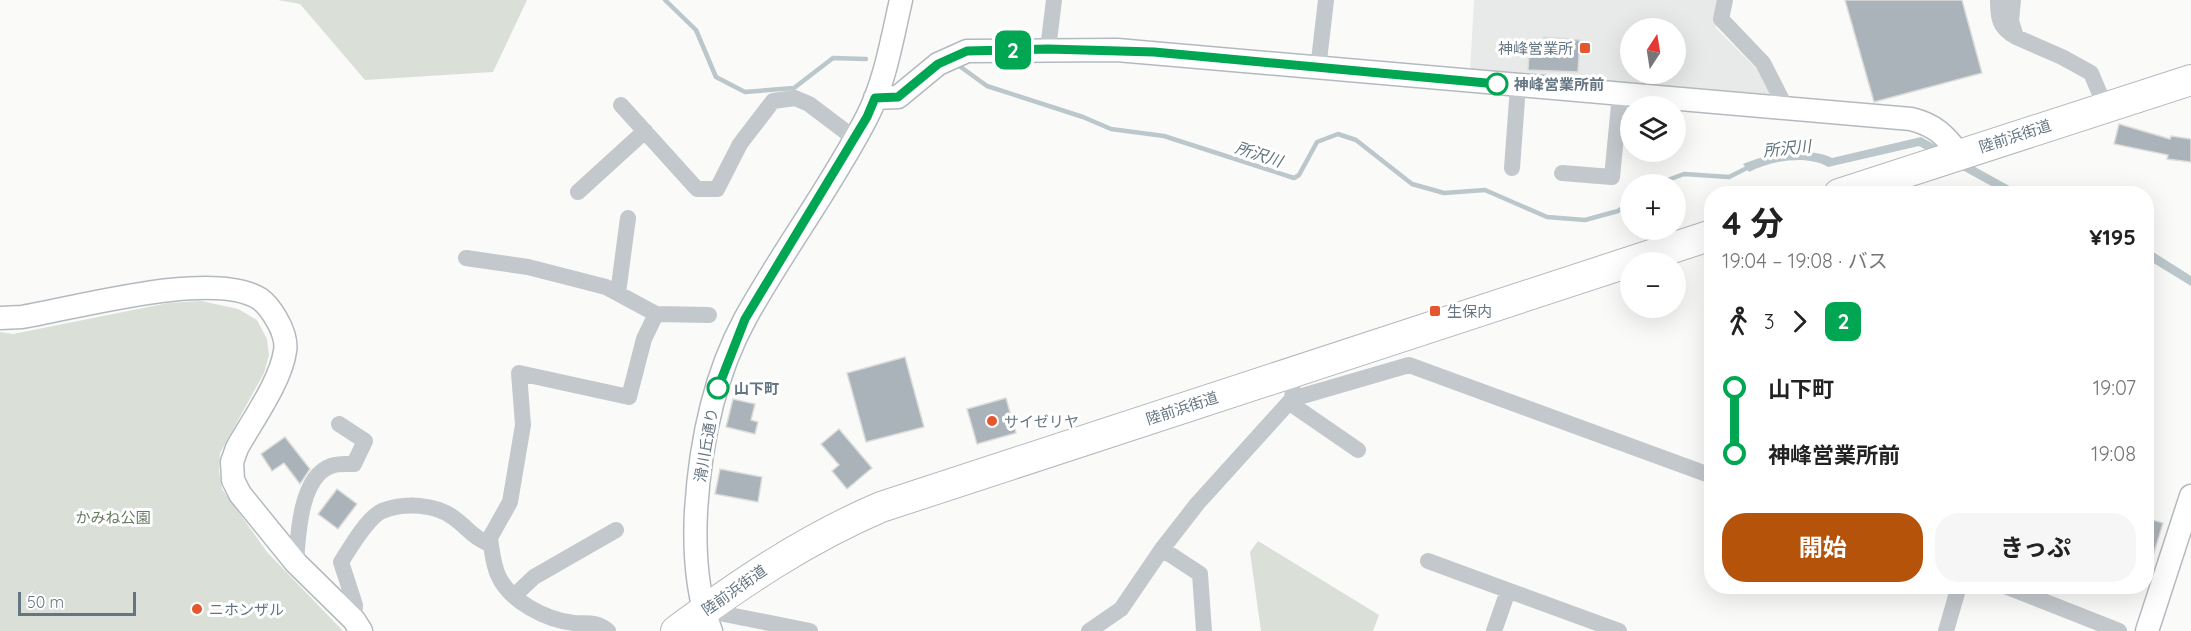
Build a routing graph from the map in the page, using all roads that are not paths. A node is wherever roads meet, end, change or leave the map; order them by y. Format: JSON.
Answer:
{"nodes":[{"id":1,"x":902,"y":0,"type":"edge"},
{"id":2,"x":1054,"y":0,"type":"edge"},
{"id":3,"x":1326,"y":0,"type":"edge"},
{"id":4,"x":1725,"y":0,"type":"edge"},
{"id":5,"x":1998,"y":0,"type":"edge"},
{"id":6,"x":2013,"y":0,"type":"edge"},
{"id":7,"x":2016,"y":37,"type":"junction"},
{"id":8,"x":1048,"y":49,"type":"junction"},
{"id":9,"x":1318,"y":69,"type":"junction"},
{"id":10,"x":2191,"y":80,"type":"edge"},
{"id":11,"x":1518,"y":86,"type":"junction"},
{"id":12,"x":1620,"y":95,"type":"junction"},
{"id":13,"x":875,"y":98,"type":"junction"},
{"id":14,"x":621,"y":105,"type":"dead end"},
{"id":15,"x":2105,"y":106,"type":"junction"},
{"id":16,"x":1786,"y":108,"type":"junction"},
{"id":17,"x":645,"y":131,"type":"junction"},
{"id":18,"x":854,"y":138,"type":"junction"},
{"id":19,"x":1959,"y":154,"type":"junction"},
{"id":20,"x":1512,"y":168,"type":"dead end"},
{"id":21,"x":1562,"y":173,"type":"dead end"},
{"id":22,"x":1888,"y":186,"type":"edge"},
{"id":23,"x":578,"y":192,"type":"dead end"},
{"id":24,"x":628,"y":218,"type":"dead end"},
{"id":25,"x":1704,"y":238,"type":"edge"},
{"id":26,"x":466,"y":258,"type":"dead end"},
{"id":27,"x":618,"y":293,"type":"junction"},
{"id":28,"x":656,"y":314,"type":"junction"},
{"id":29,"x":709,"y":315,"type":"dead end"},
{"id":30,"x":0,"y":318,"type":"edge"},
{"id":31,"x":1292,"y":386,"type":"junction"},
{"id":32,"x":339,"y":424,"type":"dead end"},
{"id":33,"x":1358,"y":450,"type":"dead end"},
{"id":34,"x":1704,"y":473,"type":"edge"},
{"id":35,"x":2191,"y":496,"type":"edge"},
{"id":36,"x":616,"y":530,"type":"dead end"},
{"id":37,"x":490,"y":538,"type":"junction"},
{"id":38,"x":1162,"y":549,"type":"junction"},
{"id":39,"x":1428,"y":561,"type":"dead end"},
{"id":40,"x":296,"y":563,"type":"junction"},
{"id":41,"x":1508,"y":591,"type":"junction"},
{"id":42,"x":1957,"y":594,"type":"edge"},
{"id":43,"x":2025,"y":594,"type":"edge"},
{"id":44,"x":514,"y":596,"type":"junction"},
{"id":45,"x":708,"y":621,"type":"edge"},
{"id":46,"x":357,"y":626,"type":"edge"},
{"id":47,"x":608,"y":631,"type":"edge"},
{"id":48,"x":676,"y":631,"type":"edge"},
{"id":49,"x":810,"y":631,"type":"edge"},
{"id":50,"x":1089,"y":631,"type":"edge"},
{"id":51,"x":1204,"y":631,"type":"edge"},
{"id":52,"x":1494,"y":631,"type":"edge"},
{"id":53,"x":1619,"y":631,"type":"edge"},
{"id":54,"x":1946,"y":631,"type":"edge"},
{"id":55,"x":2119,"y":631,"type":"edge"},
{"id":56,"x":2147,"y":631,"type":"edge"}],
"edges":[{"from":1,"to":13,"type":"street","name":"滑川丘通り"},
{"from":2,"to":8,"type":"street"},
{"from":3,"to":9,"type":"street"},
{"from":4,"to":16,"type":"street"},
{"from":5,"to":7,"type":"street"},
{"from":6,"to":7,"type":"street"},
{"from":7,"to":15,"type":"street"},
{"from":8,"to":9,"type":"street"},
{"from":8,"to":13,"type":"street"},
{"from":9,"to":11,"type":"street"},
{"from":10,"to":15,"type":"highway","name":"陸前浜街道"},
{"from":11,"to":12,"type":"street"},
{"from":11,"to":20,"type":"street"},
{"from":12,"to":16,"type":"street"},
{"from":12,"to":21,"type":"street"},
{"from":13,"to":18,"type":"street","name":"滑川丘通り"},
{"from":14,"to":17,"type":"street"},
{"from":15,"to":19,"type":"highway","name":"陸前浜街道"},
{"from":16,"to":19,"type":"street"},
{"from":17,"to":18,"type":"street"},
{"from":17,"to":23,"type":"street"},
{"from":18,"to":45,"type":"street","name":"滑川丘通り"},
{"from":19,"to":22,"type":"highway","name":"陸前浜街道"},
{"from":24,"to":27,"type":"street"},
{"from":25,"to":31,"type":"highway","name":"陸前浜街道"},
{"from":26,"to":27,"type":"street"},
{"from":27,"to":28,"type":"street"},
{"from":28,"to":29,"type":"street"},
{"from":28,"to":37,"type":"street"},
{"from":30,"to":40,"type":"street"},
{"from":31,"to":33,"type":"street"},
{"from":31,"to":34,"type":"street"},
{"from":31,"to":38,"type":"street"},
{"from":31,"to":45,"type":"highway","name":"陸前浜街道"},
{"from":32,"to":40,"type":"street"},
{"from":35,"to":56,"type":"street"},
{"from":36,"to":44,"type":"street"},
{"from":37,"to":44,"type":"street"},
{"from":37,"to":46,"type":"street"},
{"from":38,"to":50,"type":"street"},
{"from":38,"to":51,"type":"street"},
{"from":39,"to":41,"type":"street"},
{"from":40,"to":46,"type":"street"},
{"from":41,"to":52,"type":"street"},
{"from":41,"to":53,"type":"street"},
{"from":42,"to":54,"type":"street"},
{"from":43,"to":55,"type":"street"},
{"from":44,"to":47,"type":"street"},
{"from":45,"to":48,"type":"highway","name":"陸前浜街道"},
{"from":45,"to":49,"type":"street"}]}
